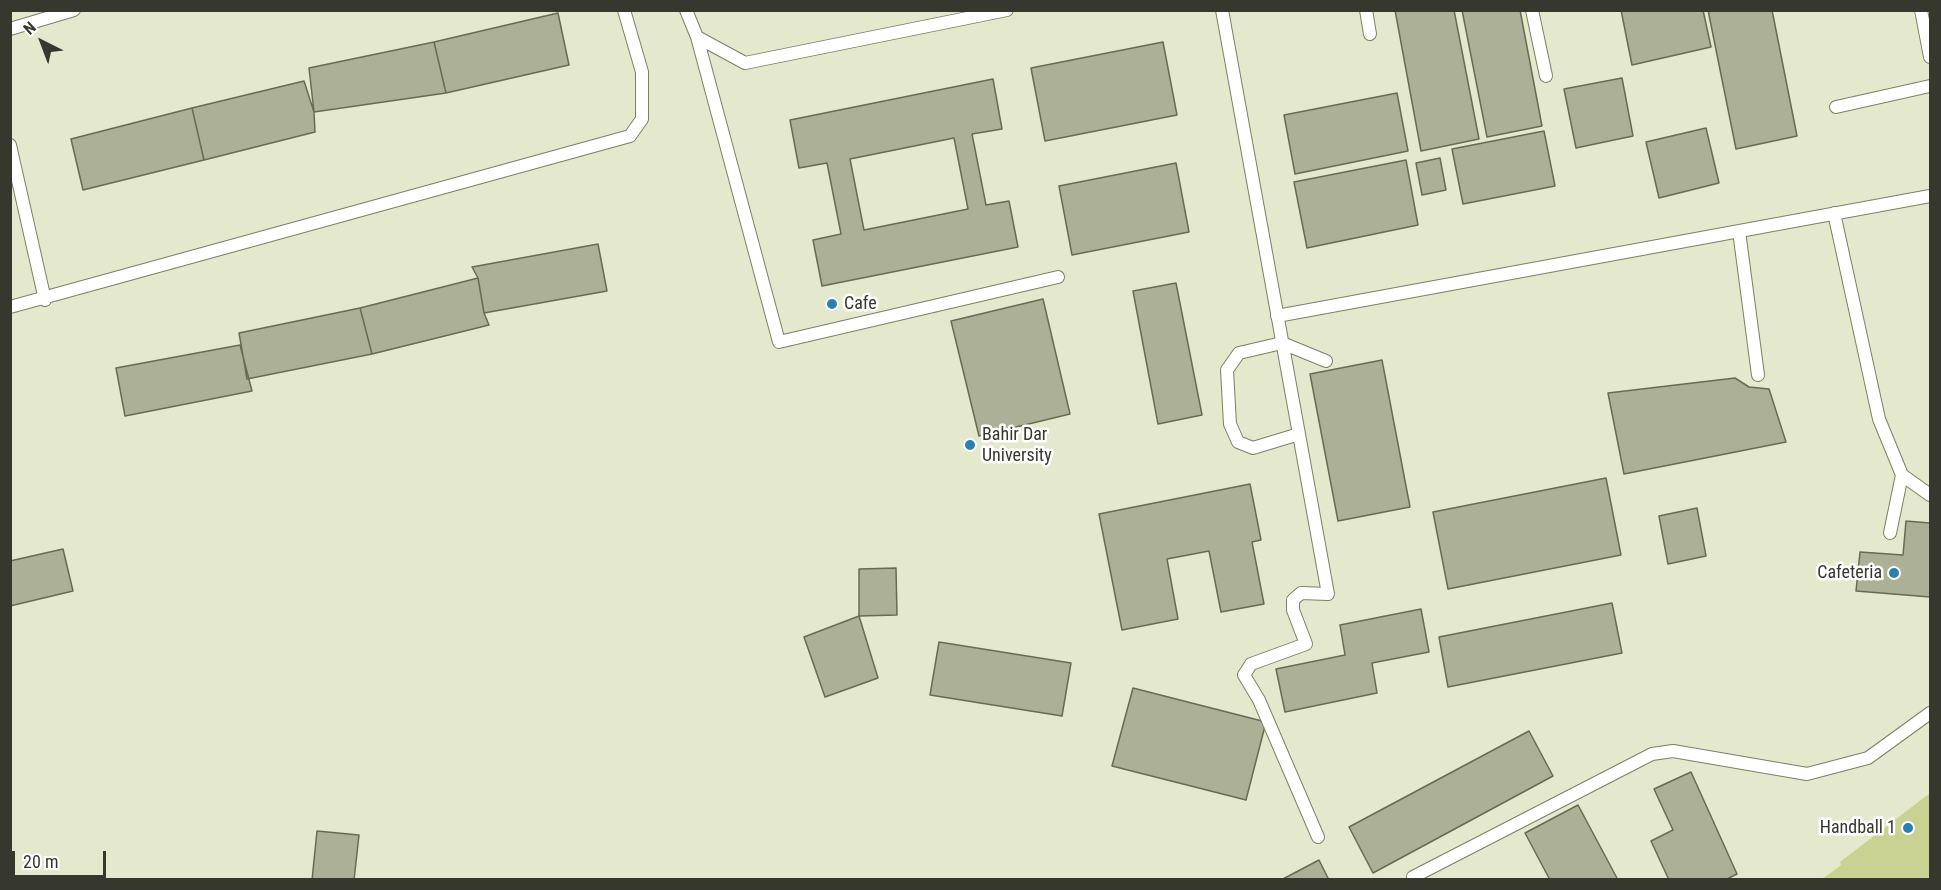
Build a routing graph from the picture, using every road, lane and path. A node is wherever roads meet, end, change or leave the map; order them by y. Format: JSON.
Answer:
{"nodes":[{"id":1,"x":74,"y":10,"type":"edge"},
{"id":2,"x":624,"y":10,"type":"edge"},
{"id":3,"x":686,"y":10,"type":"edge"},
{"id":4,"x":1007,"y":10,"type":"edge"},
{"id":5,"x":1222,"y":10,"type":"edge"},
{"id":6,"x":1366,"y":10,"type":"edge"},
{"id":7,"x":1532,"y":10,"type":"edge"},
{"id":8,"x":1921,"y":10,"type":"edge"},
{"id":9,"x":10,"y":29,"type":"edge"},
{"id":10,"x":1370,"y":34,"type":"dead end"},
{"id":11,"x":697,"y":37,"type":"junction"},
{"id":12,"x":1930,"y":57,"type":"edge"},
{"id":13,"x":1546,"y":76,"type":"dead end"},
{"id":14,"x":1930,"y":86,"type":"edge"},
{"id":15,"x":1836,"y":107,"type":"dead end"},
{"id":16,"x":10,"y":145,"type":"edge"},
{"id":17,"x":1930,"y":196,"type":"edge"},
{"id":18,"x":1834,"y":213,"type":"junction"},
{"id":19,"x":1739,"y":231,"type":"junction"},
{"id":20,"x":1058,"y":277,"type":"dead end"},
{"id":21,"x":45,"y":300,"type":"junction"},
{"id":22,"x":10,"y":307,"type":"edge"},
{"id":23,"x":1277,"y":316,"type":"junction"},
{"id":24,"x":1282,"y":343,"type":"junction"},
{"id":25,"x":1326,"y":361,"type":"dead end"},
{"id":26,"x":1758,"y":375,"type":"dead end"},
{"id":27,"x":1299,"y":434,"type":"junction"},
{"id":28,"x":1902,"y":475,"type":"junction"},
{"id":29,"x":1930,"y":495,"type":"edge"},
{"id":30,"x":1890,"y":533,"type":"dead end"},
{"id":31,"x":1930,"y":713,"type":"edge"},
{"id":32,"x":1318,"y":837,"type":"dead end"},
{"id":33,"x":1414,"y":879,"type":"edge"}],
"edges":[{"from":1,"to":9,"type":"lane"},
{"from":2,"to":21,"type":"lane"},
{"from":3,"to":11,"type":"lane"},
{"from":4,"to":11,"type":"lane"},
{"from":5,"to":23,"type":"lane"},
{"from":6,"to":10,"type":"lane"},
{"from":7,"to":13,"type":"lane"},
{"from":8,"to":12,"type":"lane"},
{"from":11,"to":20,"type":"lane"},
{"from":14,"to":15,"type":"lane"},
{"from":16,"to":21,"type":"lane"},
{"from":17,"to":18,"type":"lane"},
{"from":18,"to":19,"type":"lane"},
{"from":18,"to":28,"type":"lane"},
{"from":19,"to":23,"type":"lane"},
{"from":19,"to":26,"type":"lane"},
{"from":21,"to":22,"type":"lane"},
{"from":23,"to":24,"type":"lane"},
{"from":24,"to":25,"type":"lane"},
{"from":24,"to":27,"type":"lane"},
{"from":24,"to":27,"type":"lane"},
{"from":27,"to":32,"type":"lane"},
{"from":28,"to":29,"type":"lane"},
{"from":28,"to":30,"type":"lane"},
{"from":31,"to":33,"type":"lane"}]}
